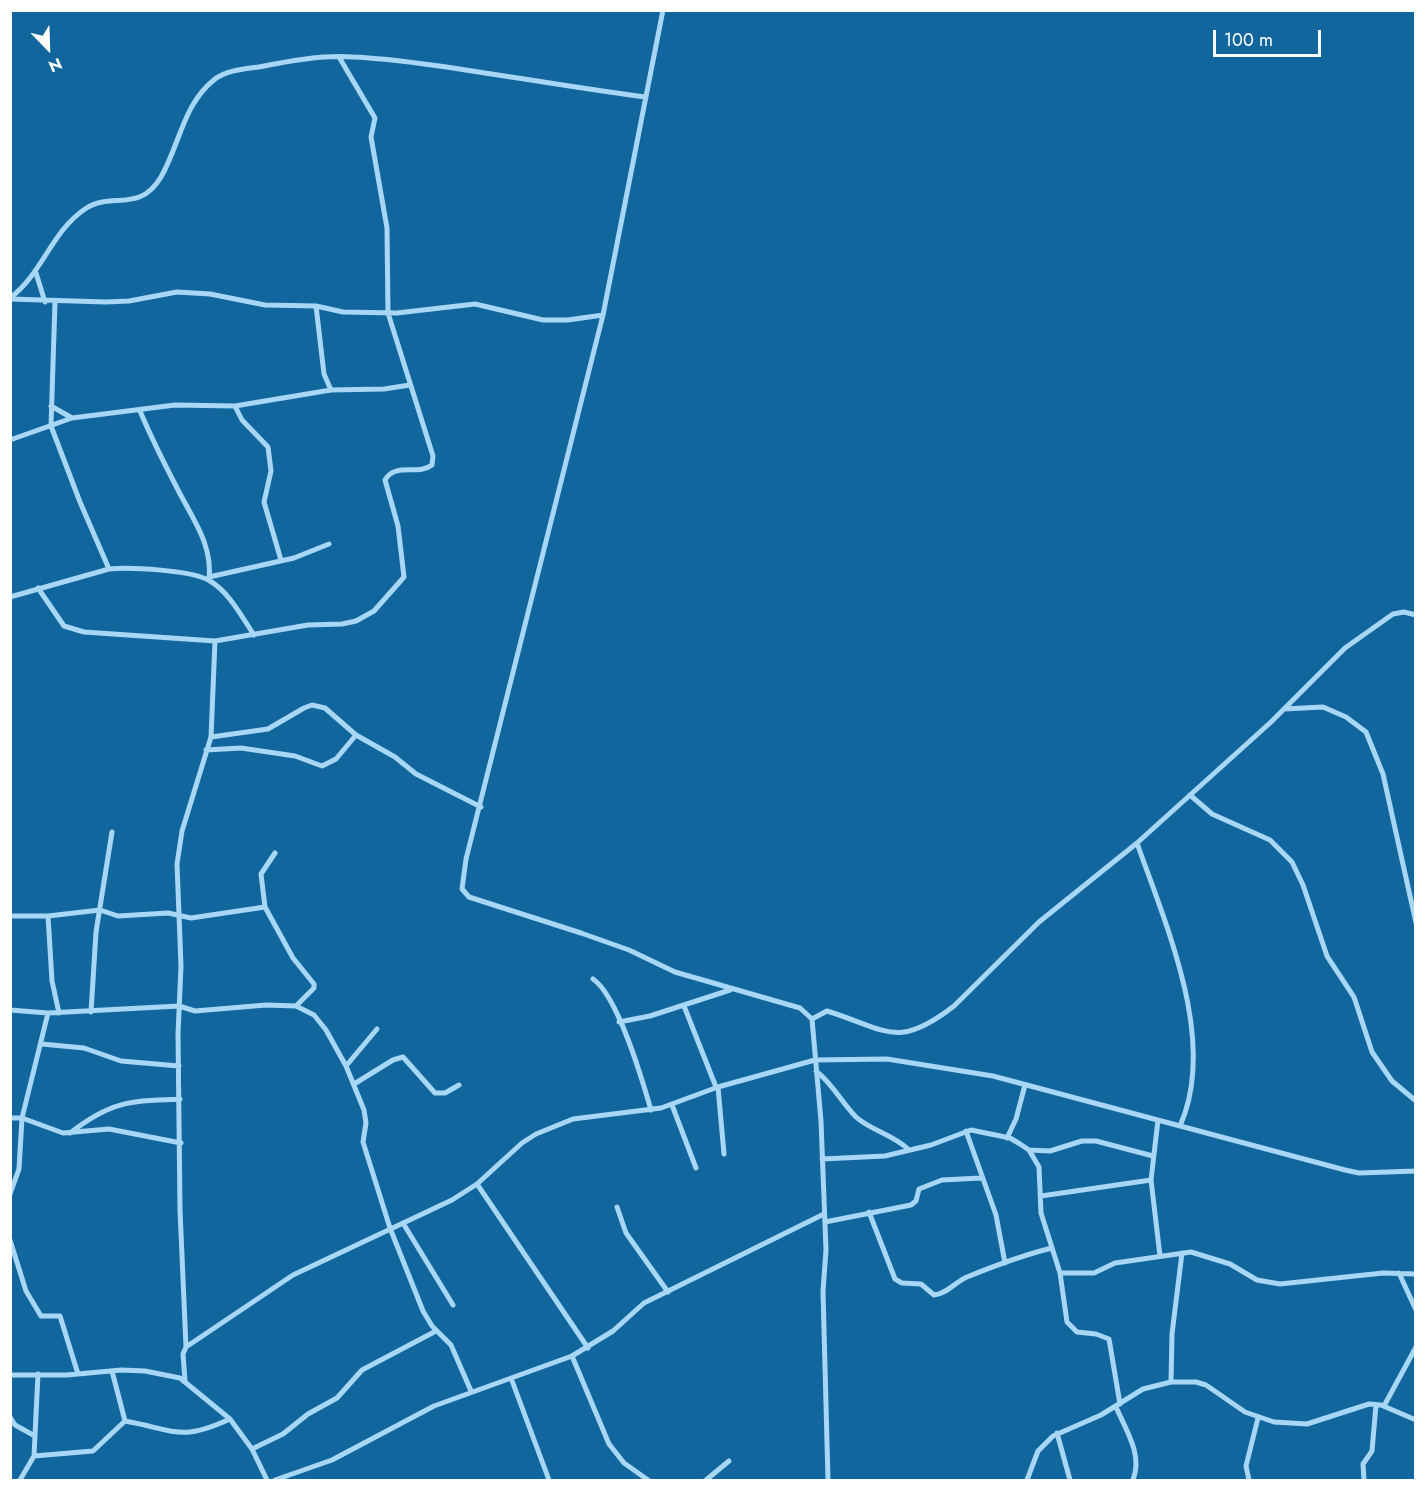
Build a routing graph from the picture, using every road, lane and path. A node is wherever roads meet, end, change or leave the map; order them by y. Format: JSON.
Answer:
{"nodes":[{"id":1,"x":663,"y":10,"type":"edge"},
{"id":2,"x":339,"y":57,"type":"junction"},
{"id":3,"x":645,"y":97,"type":"junction"},
{"id":4,"x":36,"y":273,"type":"junction"},
{"id":5,"x":10,"y":298,"type":"edge"},
{"id":6,"x":45,"y":302,"type":"junction"},
{"id":7,"x":55,"y":302,"type":"junction"},
{"id":8,"x":316,"y":306,"type":"junction"},
{"id":9,"x":388,"y":313,"type":"junction"},
{"id":10,"x":603,"y":315,"type":"junction"},
{"id":11,"x":410,"y":385,"type":"junction"},
{"id":12,"x":332,"y":390,"type":"junction"},
{"id":13,"x":51,"y":406,"type":"junction"},
{"id":14,"x":235,"y":406,"type":"junction"},
{"id":15,"x":140,"y":411,"type":"junction"},
{"id":16,"x":72,"y":418,"type":"junction"},
{"id":17,"x":51,"y":426,"type":"junction"},
{"id":18,"x":10,"y":440,"type":"edge"},
{"id":19,"x":329,"y":544,"type":"dead end"},
{"id":20,"x":281,"y":560,"type":"junction"},
{"id":21,"x":109,"y":568,"type":"junction"},
{"id":22,"x":209,"y":578,"type":"junction"},
{"id":23,"x":38,"y":588,"type":"junction"},
{"id":24,"x":10,"y":597,"type":"edge"},
{"id":25,"x":1416,"y":615,"type":"edge"},
{"id":26,"x":254,"y":635,"type":"junction"},
{"id":27,"x":215,"y":641,"type":"junction"},
{"id":28,"x":1284,"y":709,"type":"junction"},
{"id":29,"x":356,"y":735,"type":"junction"},
{"id":30,"x":211,"y":737,"type":"junction"},
{"id":31,"x":206,"y":750,"type":"junction"},
{"id":32,"x":1190,"y":795,"type":"junction"},
{"id":33,"x":481,"y":807,"type":"junction"},
{"id":34,"x":112,"y":832,"type":"dead end"},
{"id":35,"x":1137,"y":843,"type":"junction"},
{"id":36,"x":275,"y":853,"type":"dead end"},
{"id":37,"x":265,"y":907,"type":"junction"},
{"id":38,"x":100,"y":910,"type":"junction"},
{"id":39,"x":10,"y":916,"type":"edge"},
{"id":40,"x":48,"y":916,"type":"junction"},
{"id":41,"x":178,"y":916,"type":"junction"},
{"id":42,"x":1416,"y":923,"type":"edge"},
{"id":43,"x":593,"y":979,"type":"dead end"},
{"id":44,"x":731,"y":989,"type":"junction"},
{"id":45,"x":179,"y":1006,"type":"junction"},
{"id":46,"x":296,"y":1006,"type":"junction"},
{"id":47,"x":684,"y":1006,"type":"junction"},
{"id":48,"x":10,"y":1010,"type":"edge"},
{"id":49,"x":91,"y":1012,"type":"junction"},
{"id":50,"x":48,"y":1013,"type":"junction"},
{"id":51,"x":58,"y":1013,"type":"junction"},
{"id":52,"x":812,"y":1019,"type":"junction"},
{"id":53,"x":619,"y":1022,"type":"junction"},
{"id":54,"x":377,"y":1029,"type":"dead end"},
{"id":55,"x":42,"y":1044,"type":"junction"},
{"id":56,"x":815,"y":1060,"type":"junction"},
{"id":57,"x":179,"y":1066,"type":"junction"},
{"id":58,"x":346,"y":1066,"type":"junction"},
{"id":59,"x":816,"y":1071,"type":"junction"},
{"id":60,"x":354,"y":1084,"type":"junction"},
{"id":61,"x":459,"y":1085,"type":"dead end"},
{"id":62,"x":1025,"y":1085,"type":"junction"},
{"id":63,"x":717,"y":1087,"type":"junction"},
{"id":64,"x":180,"y":1099,"type":"junction"},
{"id":65,"x":1416,"y":1101,"type":"edge"},
{"id":66,"x":672,"y":1105,"type":"junction"},
{"id":67,"x":651,"y":1110,"type":"junction"},
{"id":68,"x":10,"y":1118,"type":"edge"},
{"id":69,"x":22,"y":1118,"type":"junction"},
{"id":70,"x":1158,"y":1120,"type":"junction"},
{"id":71,"x":1180,"y":1126,"type":"junction"},
{"id":72,"x":966,"y":1131,"type":"junction"},
{"id":73,"x":70,"y":1133,"type":"junction"},
{"id":74,"x":1007,"y":1138,"type":"junction"},
{"id":75,"x":181,"y":1143,"type":"junction"},
{"id":76,"x":908,"y":1149,"type":"junction"},
{"id":77,"x":1029,"y":1150,"type":"junction"},
{"id":78,"x":724,"y":1154,"type":"dead end"},
{"id":79,"x":1153,"y":1156,"type":"junction"},
{"id":80,"x":822,"y":1158,"type":"junction"},
{"id":81,"x":696,"y":1168,"type":"dead end"},
{"id":82,"x":1416,"y":1171,"type":"edge"},
{"id":83,"x":981,"y":1178,"type":"junction"},
{"id":84,"x":1151,"y":1180,"type":"junction"},
{"id":85,"x":477,"y":1184,"type":"junction"},
{"id":86,"x":10,"y":1194,"type":"edge"},
{"id":87,"x":1041,"y":1196,"type":"junction"},
{"id":88,"x":617,"y":1207,"type":"dead end"},
{"id":89,"x":869,"y":1212,"type":"junction"},
{"id":90,"x":824,"y":1214,"type":"junction"},
{"id":91,"x":825,"y":1222,"type":"junction"},
{"id":92,"x":404,"y":1223,"type":"junction"},
{"id":93,"x":390,"y":1228,"type":"junction"},
{"id":94,"x":10,"y":1240,"type":"edge"},
{"id":95,"x":1052,"y":1248,"type":"junction"},
{"id":96,"x":1182,"y":1252,"type":"junction"},
{"id":97,"x":1160,"y":1256,"type":"junction"},
{"id":98,"x":1005,"y":1263,"type":"junction"},
{"id":99,"x":1060,"y":1273,"type":"junction"},
{"id":100,"x":1399,"y":1273,"type":"junction"},
{"id":101,"x":1416,"y":1274,"type":"edge"},
{"id":102,"x":668,"y":1292,"type":"junction"},
{"id":103,"x":453,"y":1305,"type":"dead end"},
{"id":104,"x":1416,"y":1310,"type":"edge"},
{"id":105,"x":436,"y":1331,"type":"junction"},
{"id":106,"x":186,"y":1347,"type":"junction"},
{"id":107,"x":1416,"y":1347,"type":"edge"},
{"id":108,"x":588,"y":1348,"type":"junction"},
{"id":109,"x":572,"y":1356,"type":"junction"},
{"id":110,"x":112,"y":1371,"type":"junction"},
{"id":111,"x":38,"y":1374,"type":"junction"},
{"id":112,"x":78,"y":1374,"type":"junction"},
{"id":113,"x":10,"y":1375,"type":"edge"},
{"id":114,"x":511,"y":1378,"type":"junction"},
{"id":115,"x":185,"y":1381,"type":"junction"},
{"id":116,"x":1171,"y":1382,"type":"junction"},
{"id":117,"x":471,"y":1391,"type":"junction"},
{"id":118,"x":1376,"y":1405,"type":"junction"},
{"id":119,"x":1118,"y":1406,"type":"junction"},
{"id":120,"x":1384,"y":1406,"type":"junction"},
{"id":121,"x":10,"y":1417,"type":"edge"},
{"id":122,"x":1258,"y":1418,"type":"junction"},
{"id":123,"x":230,"y":1419,"type":"junction"},
{"id":124,"x":1416,"y":1420,"type":"edge"},
{"id":125,"x":125,"y":1421,"type":"junction"},
{"id":126,"x":1057,"y":1433,"type":"junction"},
{"id":127,"x":35,"y":1436,"type":"junction"},
{"id":128,"x":252,"y":1449,"type":"junction"},
{"id":129,"x":34,"y":1456,"type":"junction"},
{"id":130,"x":729,"y":1461,"type":"dead end"},
{"id":131,"x":1246,"y":1479,"type":"edge"},
{"id":132,"x":20,"y":1480,"type":"edge"},
{"id":133,"x":267,"y":1480,"type":"edge"},
{"id":134,"x":275,"y":1480,"type":"edge"},
{"id":135,"x":549,"y":1480,"type":"edge"},
{"id":136,"x":648,"y":1480,"type":"edge"},
{"id":137,"x":706,"y":1480,"type":"edge"},
{"id":138,"x":828,"y":1480,"type":"edge"},
{"id":139,"x":1027,"y":1480,"type":"edge"},
{"id":140,"x":1070,"y":1480,"type":"edge"},
{"id":141,"x":1133,"y":1480,"type":"edge"},
{"id":142,"x":1364,"y":1480,"type":"edge"}],
"edges":[{"from":1,"to":3,"type":"street"},
{"from":2,"to":3,"type":"street"},
{"from":2,"to":4,"type":"street"},
{"from":2,"to":9,"type":"street"},
{"from":3,"to":10,"type":"street"},
{"from":4,"to":5,"type":"street"},
{"from":4,"to":6,"type":"street"},
{"from":5,"to":6,"type":"street"},
{"from":6,"to":7,"type":"street"},
{"from":7,"to":8,"type":"street"},
{"from":7,"to":13,"type":"street"},
{"from":8,"to":9,"type":"street"},
{"from":8,"to":12,"type":"street"},
{"from":9,"to":10,"type":"street"},
{"from":9,"to":11,"type":"street"},
{"from":10,"to":33,"type":"street"},
{"from":11,"to":12,"type":"street"},
{"from":11,"to":26,"type":"street"},
{"from":12,"to":14,"type":"street"},
{"from":13,"to":16,"type":"street"},
{"from":13,"to":17,"type":"street"},
{"from":14,"to":15,"type":"street"},
{"from":14,"to":20,"type":"street"},
{"from":15,"to":16,"type":"street"},
{"from":15,"to":22,"type":"street"},
{"from":16,"to":17,"type":"street"},
{"from":17,"to":18,"type":"street"},
{"from":17,"to":21,"type":"street"},
{"from":19,"to":20,"type":"street"},
{"from":20,"to":22,"type":"street"},
{"from":21,"to":22,"type":"street"},
{"from":21,"to":23,"type":"street"},
{"from":22,"to":26,"type":"street"},
{"from":23,"to":24,"type":"street"},
{"from":23,"to":27,"type":"street"},
{"from":25,"to":28,"type":"street"},
{"from":26,"to":27,"type":"street"},
{"from":27,"to":30,"type":"street"},
{"from":28,"to":32,"type":"street"},
{"from":28,"to":42,"type":"street"},
{"from":29,"to":30,"type":"street"},
{"from":29,"to":31,"type":"street"},
{"from":29,"to":33,"type":"street"},
{"from":30,"to":31,"type":"street"},
{"from":31,"to":41,"type":"street"},
{"from":32,"to":35,"type":"street"},
{"from":32,"to":65,"type":"street"},
{"from":33,"to":44,"type":"street"},
{"from":34,"to":38,"type":"street"},
{"from":35,"to":52,"type":"street"},
{"from":35,"to":71,"type":"street"},
{"from":36,"to":37,"type":"street"},
{"from":37,"to":41,"type":"street"},
{"from":37,"to":46,"type":"street"},
{"from":38,"to":40,"type":"street"},
{"from":38,"to":41,"type":"street"},
{"from":38,"to":49,"type":"street"},
{"from":39,"to":40,"type":"street"},
{"from":40,"to":51,"type":"street"},
{"from":41,"to":45,"type":"street"},
{"from":43,"to":53,"type":"street"},
{"from":44,"to":47,"type":"street"},
{"from":44,"to":52,"type":"street"},
{"from":45,"to":46,"type":"street"},
{"from":45,"to":49,"type":"street"},
{"from":45,"to":57,"type":"street"},
{"from":46,"to":58,"type":"street"},
{"from":47,"to":53,"type":"street"},
{"from":47,"to":63,"type":"street"},
{"from":48,"to":50,"type":"street"},
{"from":49,"to":51,"type":"street"},
{"from":50,"to":51,"type":"street"},
{"from":50,"to":55,"type":"street"},
{"from":52,"to":56,"type":"street"},
{"from":53,"to":67,"type":"street"},
{"from":54,"to":58,"type":"street"},
{"from":55,"to":57,"type":"street"},
{"from":55,"to":69,"type":"street"},
{"from":56,"to":59,"type":"street"},
{"from":56,"to":62,"type":"street"},
{"from":56,"to":63,"type":"street"},
{"from":57,"to":64,"type":"street"},
{"from":58,"to":60,"type":"street"},
{"from":59,"to":76,"type":"street"},
{"from":59,"to":80,"type":"street"},
{"from":60,"to":61,"type":"street"},
{"from":60,"to":93,"type":"street"},
{"from":62,"to":70,"type":"street"},
{"from":62,"to":74,"type":"street"},
{"from":63,"to":66,"type":"street"},
{"from":63,"to":78,"type":"street"},
{"from":64,"to":73,"type":"street"},
{"from":64,"to":75,"type":"street"},
{"from":66,"to":67,"type":"street"},
{"from":66,"to":81,"type":"street"},
{"from":67,"to":85,"type":"street"},
{"from":68,"to":69,"type":"street"},
{"from":69,"to":73,"type":"street"},
{"from":69,"to":86,"type":"street"},
{"from":70,"to":71,"type":"street"},
{"from":70,"to":79,"type":"street"},
{"from":71,"to":82,"type":"street"},
{"from":72,"to":74,"type":"street"},
{"from":72,"to":76,"type":"street"},
{"from":72,"to":83,"type":"street"},
{"from":73,"to":75,"type":"street"},
{"from":74,"to":77,"type":"street"},
{"from":75,"to":106,"type":"street"},
{"from":76,"to":80,"type":"street"},
{"from":77,"to":79,"type":"street"},
{"from":77,"to":87,"type":"street"},
{"from":79,"to":84,"type":"street"},
{"from":80,"to":90,"type":"street"},
{"from":83,"to":89,"type":"street"},
{"from":83,"to":98,"type":"street"},
{"from":84,"to":87,"type":"street"},
{"from":84,"to":97,"type":"street"},
{"from":85,"to":92,"type":"street"},
{"from":85,"to":108,"type":"street"},
{"from":87,"to":95,"type":"street"},
{"from":88,"to":102,"type":"street"},
{"from":89,"to":91,"type":"street"},
{"from":89,"to":98,"type":"street"},
{"from":90,"to":91,"type":"street"},
{"from":90,"to":102,"type":"street"},
{"from":91,"to":138,"type":"street"},
{"from":92,"to":93,"type":"street"},
{"from":92,"to":103,"type":"street"},
{"from":93,"to":105,"type":"street"},
{"from":93,"to":106,"type":"street"},
{"from":94,"to":112,"type":"street"},
{"from":95,"to":98,"type":"street"},
{"from":95,"to":99,"type":"street"},
{"from":96,"to":97,"type":"street"},
{"from":96,"to":100,"type":"street"},
{"from":96,"to":116,"type":"street"},
{"from":97,"to":99,"type":"street"},
{"from":99,"to":119,"type":"street"},
{"from":100,"to":101,"type":"street"},
{"from":100,"to":104,"type":"street"},
{"from":102,"to":108,"type":"street"},
{"from":105,"to":117,"type":"street"},
{"from":105,"to":128,"type":"street"},
{"from":106,"to":115,"type":"street"},
{"from":107,"to":120,"type":"street"},
{"from":108,"to":109,"type":"street"},
{"from":109,"to":114,"type":"street"},
{"from":109,"to":136,"type":"street"},
{"from":110,"to":112,"type":"street"},
{"from":110,"to":115,"type":"street"},
{"from":110,"to":125,"type":"street"},
{"from":111,"to":112,"type":"street"},
{"from":111,"to":113,"type":"street"},
{"from":111,"to":127,"type":"street"},
{"from":114,"to":117,"type":"street"},
{"from":114,"to":135,"type":"street"},
{"from":115,"to":123,"type":"street"},
{"from":116,"to":119,"type":"street"},
{"from":116,"to":122,"type":"street"},
{"from":117,"to":134,"type":"street"},
{"from":118,"to":120,"type":"street"},
{"from":118,"to":122,"type":"street"},
{"from":118,"to":142,"type":"street"},
{"from":119,"to":126,"type":"street"},
{"from":119,"to":141,"type":"street"},
{"from":120,"to":124,"type":"street"},
{"from":121,"to":127,"type":"street"},
{"from":122,"to":131,"type":"street"},
{"from":123,"to":125,"type":"street"},
{"from":123,"to":128,"type":"street"},
{"from":125,"to":129,"type":"street"},
{"from":126,"to":139,"type":"street"},
{"from":126,"to":140,"type":"street"},
{"from":127,"to":129,"type":"street"},
{"from":128,"to":133,"type":"street"},
{"from":129,"to":132,"type":"street"},
{"from":130,"to":137,"type":"street"}]}
